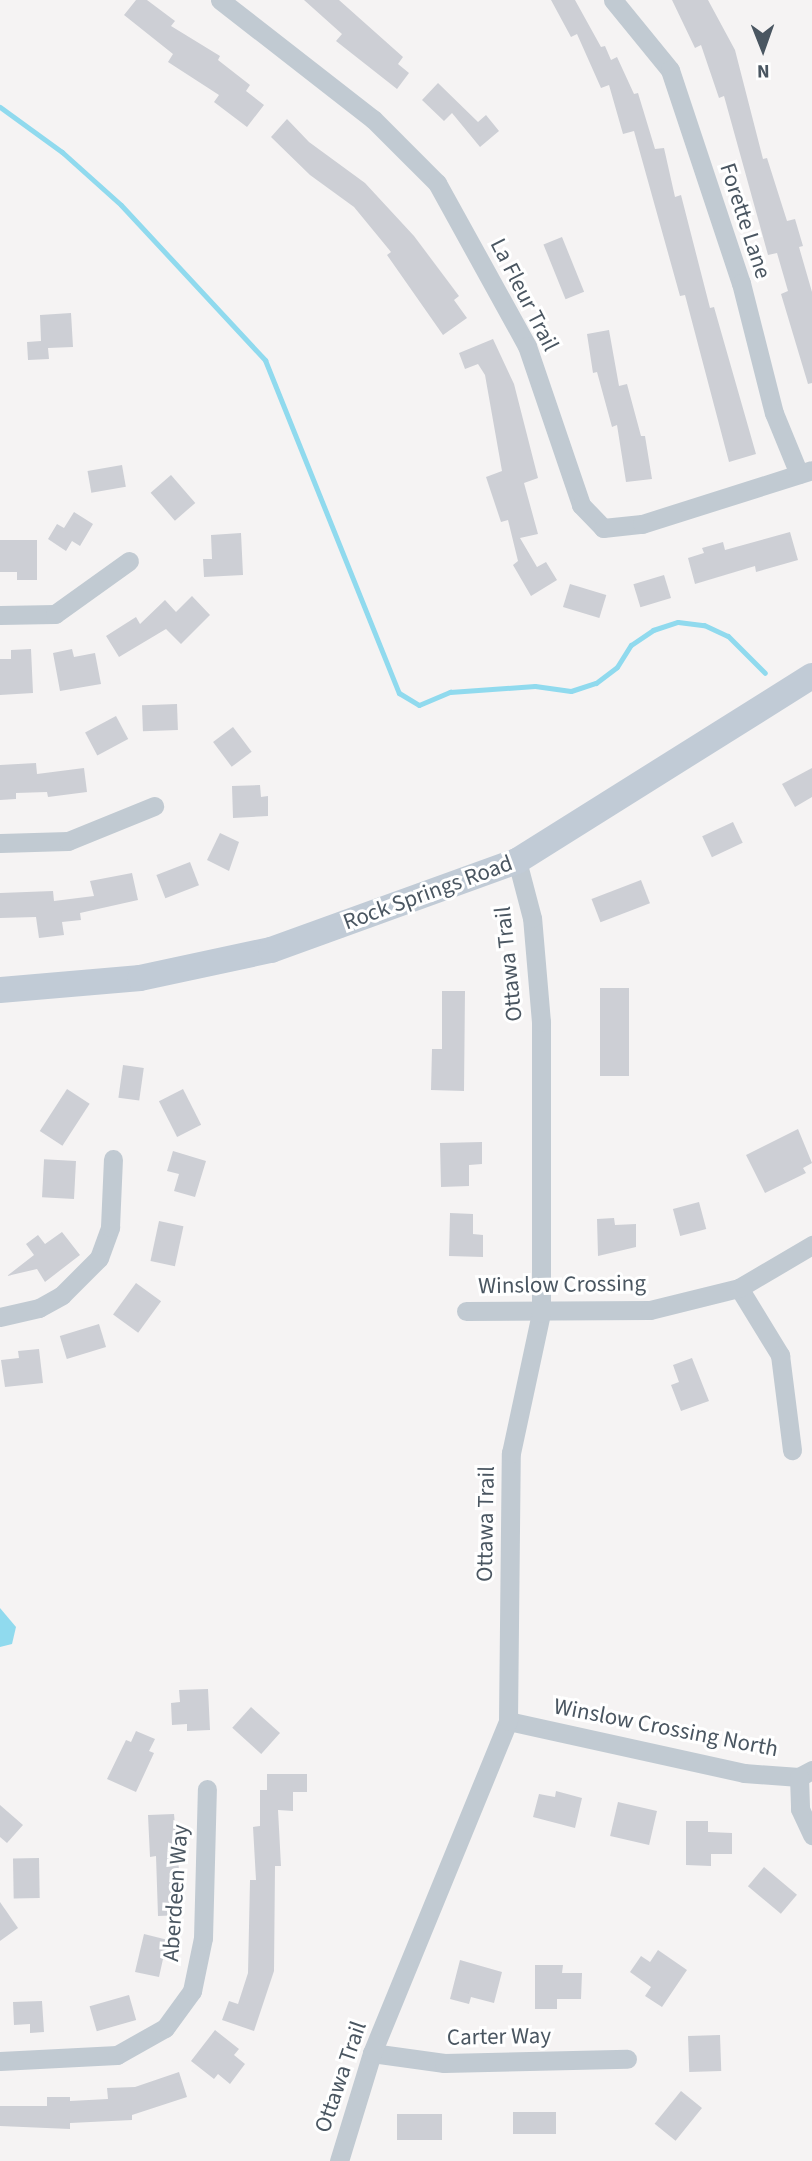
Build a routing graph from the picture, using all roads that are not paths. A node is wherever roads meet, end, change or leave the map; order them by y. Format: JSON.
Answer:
{"nodes":[{"id":1,"x":220,"y":0,"type":"edge"},
{"id":2,"x":613,"y":0,"type":"edge"},
{"id":3,"x":805,"y":472,"type":"edge"},
{"id":4,"x":129,"y":561,"type":"dead end"},
{"id":5,"x":0,"y":615,"type":"edge"},
{"id":6,"x":812,"y":676,"type":"edge"},
{"id":7,"x":154,"y":806,"type":"dead end"},
{"id":8,"x":0,"y":843,"type":"edge"},
{"id":9,"x":517,"y":861,"type":"junction"},
{"id":10,"x":0,"y":990,"type":"edge"},
{"id":11,"x":113,"y":1158,"type":"dead end"},
{"id":12,"x":812,"y":1245,"type":"edge"},
{"id":13,"x":739,"y":1287,"type":"junction"},
{"id":14,"x":466,"y":1311,"type":"dead end"},
{"id":15,"x":541,"y":1313,"type":"junction"},
{"id":16,"x":0,"y":1317,"type":"edge"},
{"id":17,"x":792,"y":1450,"type":"dead end"},
{"id":18,"x":509,"y":1721,"type":"junction"},
{"id":19,"x":806,"y":1774,"type":"edge"},
{"id":20,"x":207,"y":1789,"type":"dead end"},
{"id":21,"x":812,"y":1835,"type":"edge"},
{"id":22,"x":372,"y":2053,"type":"junction"},
{"id":23,"x":627,"y":2059,"type":"dead end"},
{"id":24,"x":0,"y":2061,"type":"edge"},
{"id":25,"x":339,"y":2161,"type":"edge"}],
"edges":[{"from":1,"to":3,"type":"street","name":"La Fleur Trail"},
{"from":2,"to":3,"type":"street","name":"Forette Lane"},
{"from":4,"to":5,"type":"street"},
{"from":6,"to":9,"type":"street","name":"Rock Springs Road"},
{"from":7,"to":8,"type":"street"},
{"from":9,"to":10,"type":"street","name":"Rock Springs Road"},
{"from":9,"to":15,"type":"street","name":"Ottawa Trail"},
{"from":11,"to":16,"type":"street"},
{"from":12,"to":13,"type":"street","name":"Winslow Crossing"},
{"from":13,"to":15,"type":"street","name":"Winslow Crossing"},
{"from":13,"to":17,"type":"street"},
{"from":14,"to":15,"type":"street","name":"Winslow Crossing"},
{"from":15,"to":18,"type":"street","name":"Ottawa Trail"},
{"from":18,"to":19,"type":"street","name":"Winslow Crossing North"},
{"from":18,"to":22,"type":"street","name":"Ottawa Trail"},
{"from":19,"to":21,"type":"street"},
{"from":20,"to":24,"type":"street","name":"Aberdeen Way"},
{"from":22,"to":23,"type":"street","name":"Carter Way"},
{"from":22,"to":25,"type":"street","name":"Ottawa Trail"}]}
